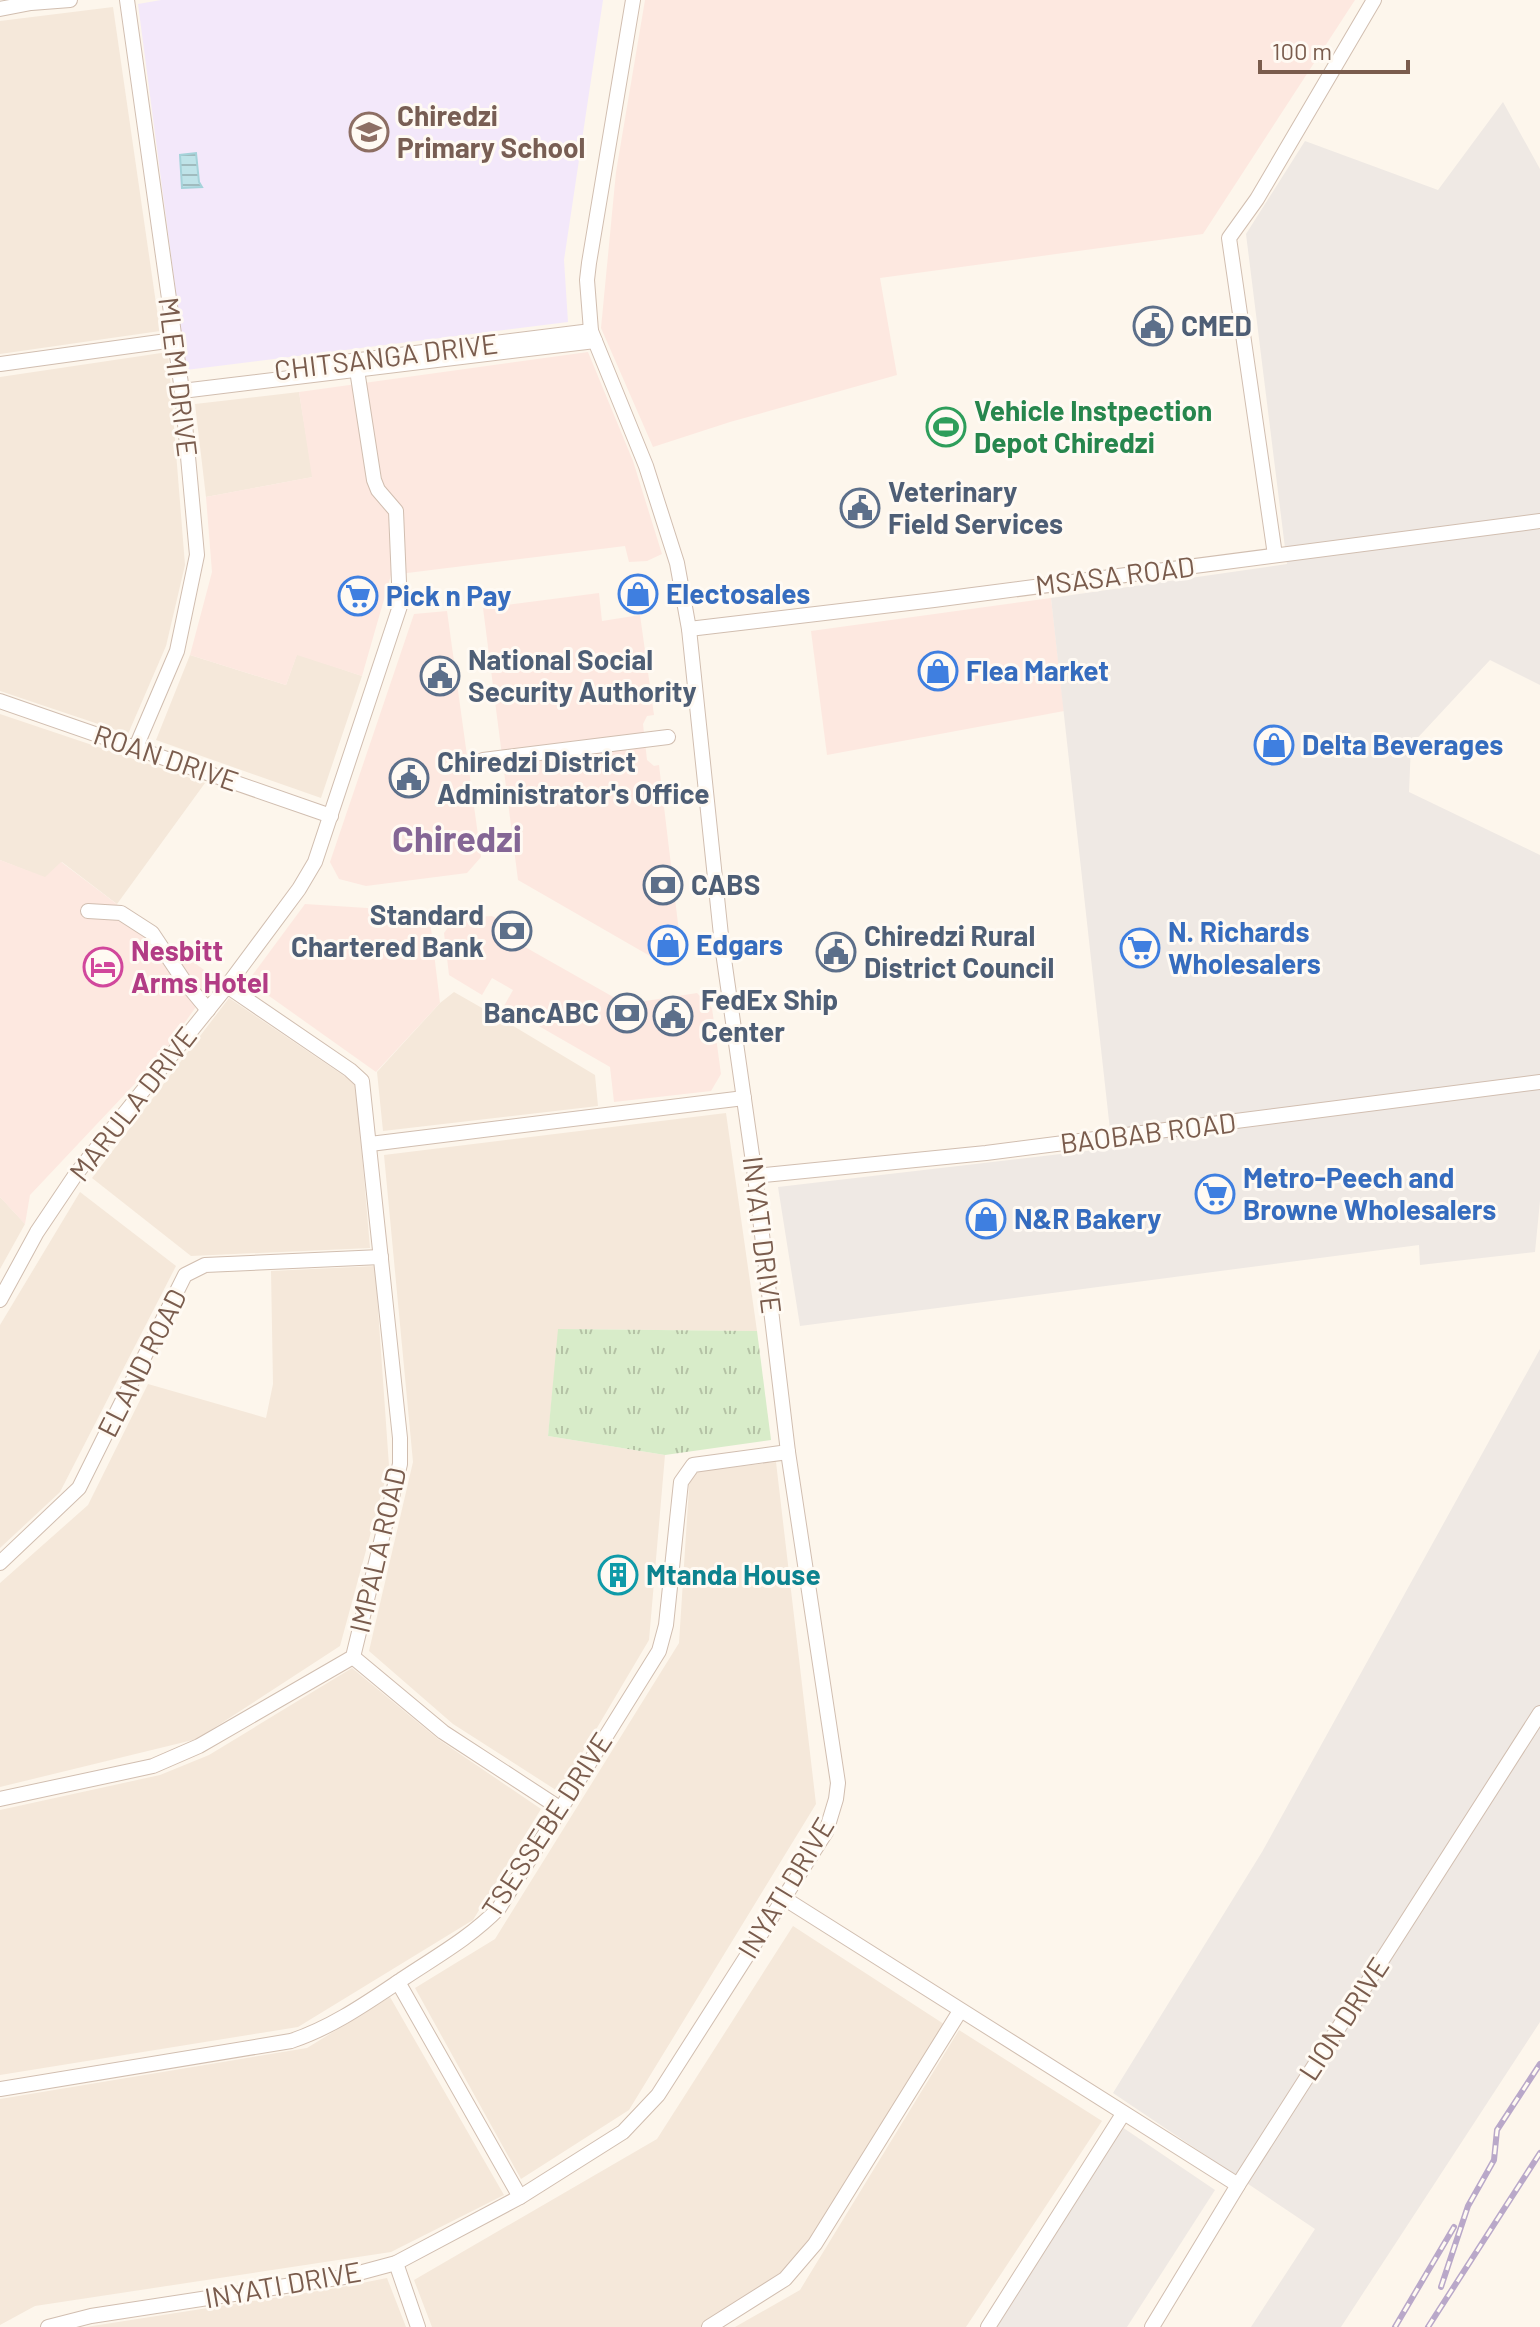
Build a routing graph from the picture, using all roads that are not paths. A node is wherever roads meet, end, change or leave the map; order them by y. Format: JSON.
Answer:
{"nodes":[{"id":1,"x":70,"y":0,"type":"edge"},
{"id":2,"x":127,"y":0,"type":"edge"},
{"id":3,"x":633,"y":0,"type":"edge"},
{"id":4,"x":1374,"y":0,"type":"edge"},
{"id":5,"x":0,"y":9,"type":"edge"},
{"id":6,"x":593,"y":336,"type":"junction"},
{"id":7,"x":174,"y":340,"type":"junction"},
{"id":8,"x":0,"y":364,"type":"edge"},
{"id":9,"x":357,"y":370,"type":"junction"},
{"id":10,"x":182,"y":387,"type":"junction"},
{"id":11,"x":1540,"y":521,"type":"edge"},
{"id":12,"x":1275,"y":555,"type":"junction"},
{"id":13,"x":689,"y":629,"type":"junction"},
{"id":14,"x":0,"y":701,"type":"edge"},
{"id":15,"x":668,"y":737,"type":"dead end"},
{"id":16,"x":136,"y":747,"type":"junction"},
{"id":17,"x":483,"y":760,"type":"dead end"},
{"id":18,"x":331,"y":816,"type":"junction"},
{"id":19,"x":88,"y":911,"type":"dead end"},
{"id":20,"x":227,"y":986,"type":"junction"},
{"id":21,"x":208,"y":1010,"type":"junction"},
{"id":22,"x":1540,"y":1082,"type":"edge"},
{"id":23,"x":744,"y":1098,"type":"junction"},
{"id":24,"x":370,"y":1144,"type":"junction"},
{"id":25,"x":755,"y":1176,"type":"junction"},
{"id":26,"x":381,"y":1257,"type":"junction"},
{"id":27,"x":0,"y":1300,"type":"edge"},
{"id":28,"x":788,"y":1452,"type":"junction"},
{"id":29,"x":0,"y":1563,"type":"edge"},
{"id":30,"x":353,"y":1657,"type":"junction"},
{"id":31,"x":1540,"y":1713,"type":"edge"},
{"id":32,"x":0,"y":1799,"type":"edge"},
{"id":33,"x":561,"y":1809,"type":"junction"},
{"id":34,"x":782,"y":1897,"type":"junction"},
{"id":35,"x":398,"y":1982,"type":"junction"},
{"id":36,"x":960,"y":2011,"type":"junction"},
{"id":37,"x":0,"y":2089,"type":"edge"},
{"id":38,"x":1123,"y":2114,"type":"junction"},
{"id":39,"x":1238,"y":2185,"type":"junction"},
{"id":40,"x":520,"y":2197,"type":"junction"},
{"id":41,"x":396,"y":2263,"type":"junction"},
{"id":42,"x":48,"y":2327,"type":"edge"},
{"id":43,"x":418,"y":2327,"type":"edge"},
{"id":44,"x":709,"y":2327,"type":"edge"},
{"id":45,"x":988,"y":2327,"type":"edge"},
{"id":46,"x":1152,"y":2327,"type":"edge"}],
"edges":[{"from":1,"to":5,"type":"street"},
{"from":2,"to":7,"type":"street","name":"MLEMI DRIVE"},
{"from":3,"to":6,"type":"street","name":"INYATI DRIVE"},
{"from":4,"to":12,"type":"street"},
{"from":6,"to":9,"type":"street"},
{"from":6,"to":10,"type":"street","name":"CHITSANGA DRIVE"},
{"from":6,"to":13,"type":"street","name":"INYATI DRIVE"},
{"from":7,"to":8,"type":"street"},
{"from":7,"to":10,"type":"street","name":"MLEMI DRIVE"},
{"from":9,"to":10,"type":"street"},
{"from":9,"to":18,"type":"street","name":"MARULA DRIVE"},
{"from":10,"to":16,"type":"street","name":"MLEMI DRIVE"},
{"from":11,"to":12,"type":"street","name":"MSASA ROAD"},
{"from":12,"to":13,"type":"street","name":"MSASA ROAD"},
{"from":13,"to":23,"type":"street","name":"INYATI DRIVE"},
{"from":14,"to":16,"type":"street","name":"ROAN DRIVE"},
{"from":15,"to":17,"type":"street"},
{"from":16,"to":18,"type":"street","name":"ROAN DRIVE"},
{"from":18,"to":20,"type":"street","name":"MARULA DRIVE"},
{"from":19,"to":21,"type":"street"},
{"from":20,"to":21,"type":"street","name":"MARULA DRIVE"},
{"from":20,"to":24,"type":"street","name":"IMPALA ROAD"},
{"from":21,"to":27,"type":"street","name":"MARULA DRIVE"},
{"from":22,"to":25,"type":"street","name":"BAOBAB ROAD"},
{"from":23,"to":24,"type":"street"},
{"from":23,"to":25,"type":"street","name":"INYATI DRIVE"},
{"from":24,"to":26,"type":"street","name":"IMPALA ROAD"},
{"from":25,"to":28,"type":"street","name":"INYATI DRIVE"},
{"from":26,"to":29,"type":"street","name":"ELAND ROAD"},
{"from":26,"to":30,"type":"street","name":"IMPALA ROAD"},
{"from":28,"to":33,"type":"street","name":"TSESSEBE DRIVE"},
{"from":28,"to":34,"type":"street","name":"INYATI DRIVE"},
{"from":30,"to":32,"type":"street","name":"IMPALA ROAD"},
{"from":30,"to":33,"type":"street"},
{"from":31,"to":39,"type":"street","name":"LION DRIVE"},
{"from":33,"to":35,"type":"street","name":"TSESSEBE DRIVE"},
{"from":34,"to":36,"type":"street"},
{"from":34,"to":40,"type":"street","name":"INYATI DRIVE"},
{"from":35,"to":37,"type":"street","name":"TSESSEBE DRIVE"},
{"from":35,"to":40,"type":"street"},
{"from":36,"to":38,"type":"street"},
{"from":36,"to":44,"type":"street"},
{"from":38,"to":39,"type":"street"},
{"from":38,"to":45,"type":"street"},
{"from":39,"to":46,"type":"street","name":"LION DRIVE"},
{"from":40,"to":41,"type":"street","name":"INYATI DRIVE"},
{"from":41,"to":42,"type":"street","name":"INYATI DRIVE"},
{"from":41,"to":43,"type":"street"}]}
